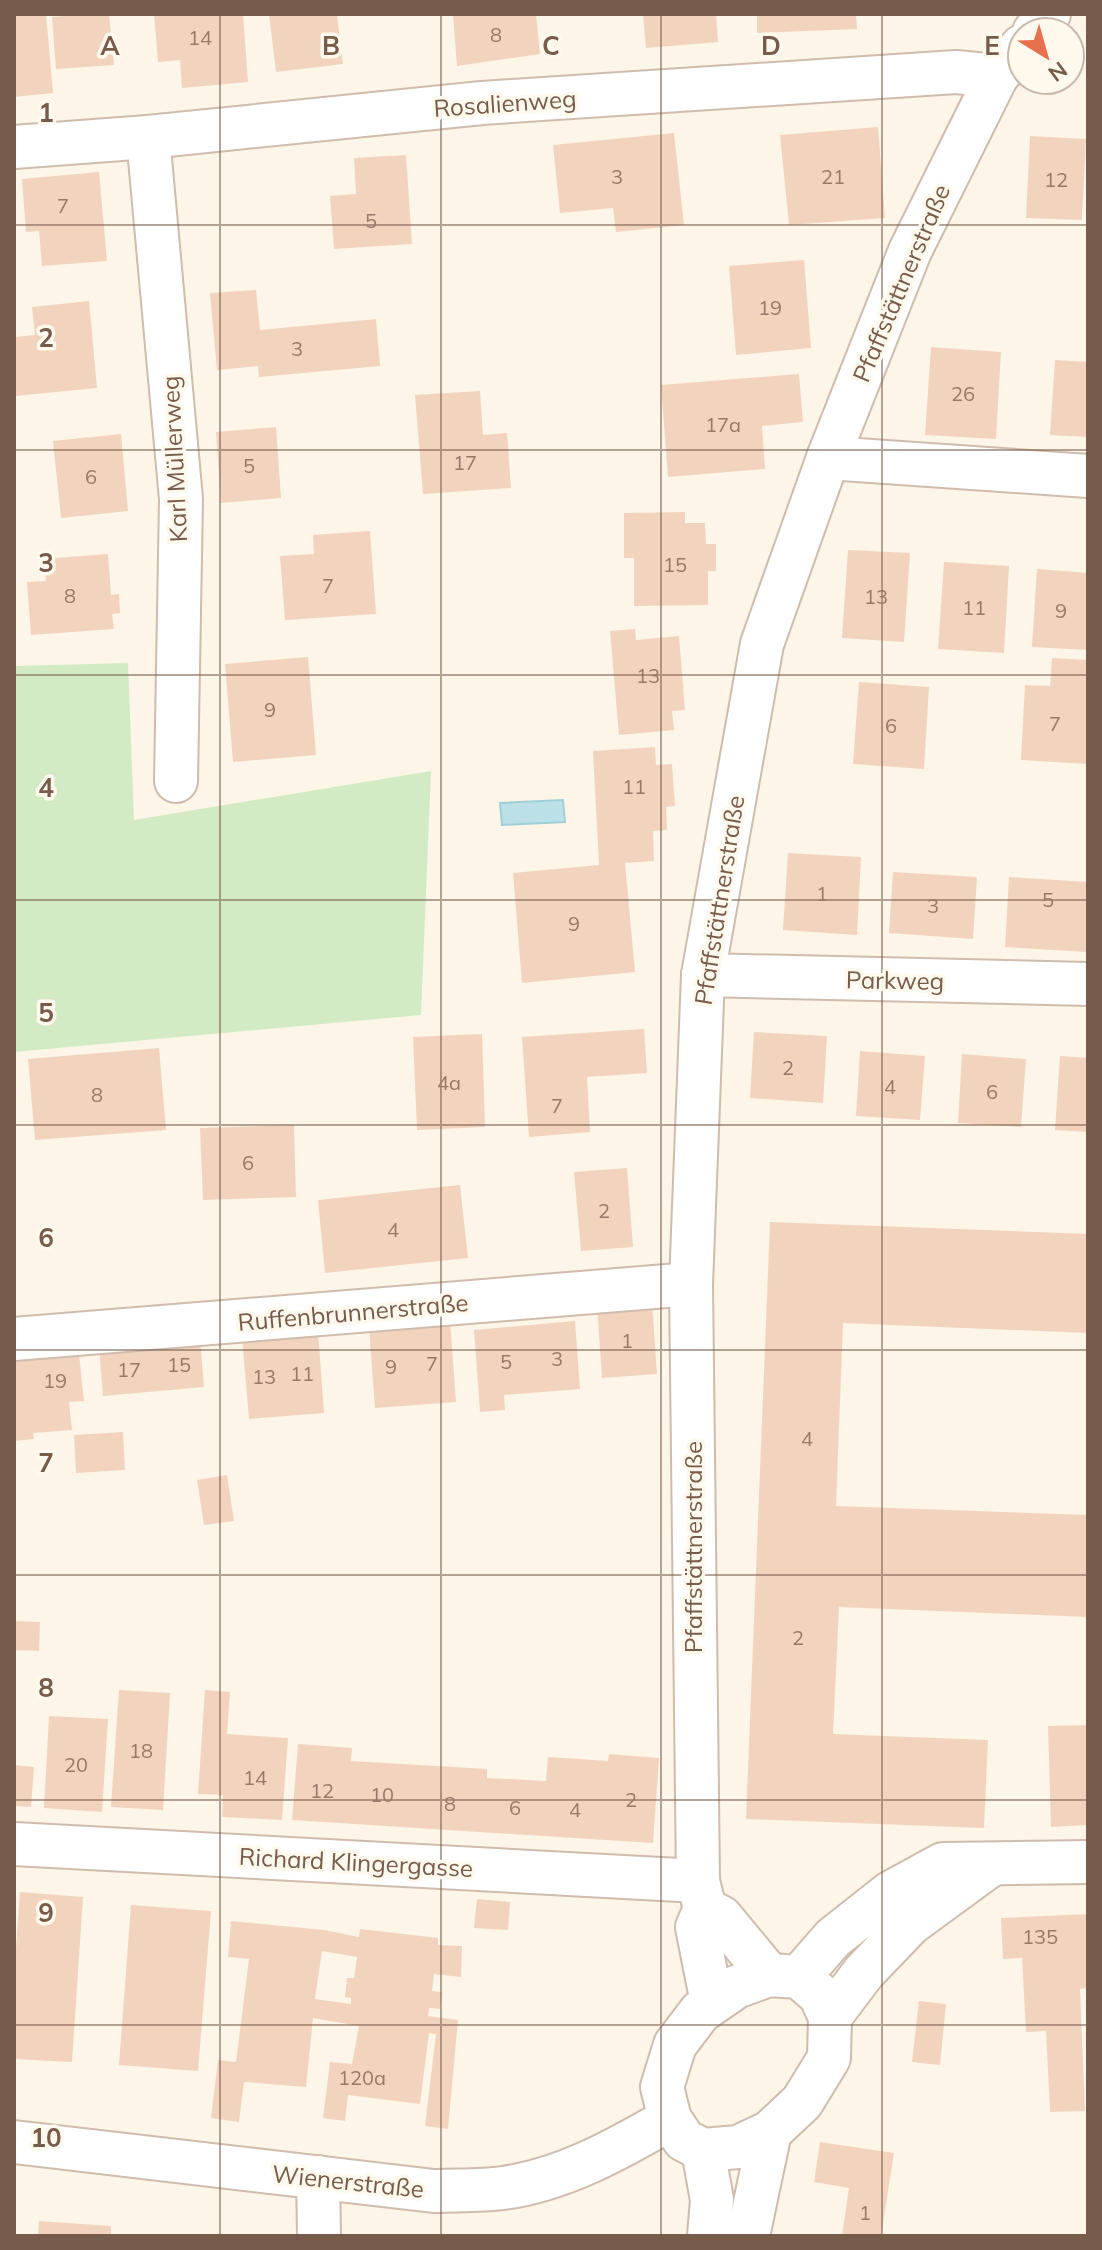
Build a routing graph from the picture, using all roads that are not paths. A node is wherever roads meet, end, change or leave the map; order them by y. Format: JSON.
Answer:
{"nodes":[{"id":1,"x":1006,"y":62,"type":"edge"},
{"id":2,"x":1006,"y":67,"type":"edge"},
{"id":3,"x":148,"y":137,"type":"junction"},
{"id":4,"x":14,"y":147,"type":"edge"},
{"id":5,"x":828,"y":458,"type":"junction"},
{"id":6,"x":1088,"y":476,"type":"edge"},
{"id":7,"x":176,"y":781,"type":"dead end"},
{"id":8,"x":703,"y":975,"type":"junction"},
{"id":9,"x":1088,"y":984,"type":"edge"},
{"id":10,"x":691,"y":1284,"type":"junction"},
{"id":11,"x":14,"y":1339,"type":"edge"},
{"id":12,"x":14,"y":1844,"type":"edge"},
{"id":13,"x":1088,"y":1862,"type":"edge"},
{"id":14,"x":993,"y":1864,"type":"junction"},
{"id":15,"x":702,"y":1895,"type":"junction"},
{"id":16,"x":784,"y":1976,"type":"junction"},
{"id":17,"x":712,"y":2003,"type":"junction"},
{"id":18,"x":830,"y":2017,"type":"junction"},
{"id":19,"x":670,"y":2119,"type":"junction"},
{"id":20,"x":770,"y":2132,"type":"junction"},
{"id":21,"x":14,"y":2142,"type":"edge"},
{"id":22,"x":703,"y":2150,"type":"junction"},
{"id":23,"x":318,"y":2177,"type":"junction"},
{"id":24,"x":319,"y":2236,"type":"edge"},
{"id":25,"x":709,"y":2236,"type":"edge"},
{"id":26,"x":748,"y":2236,"type":"edge"}],
"edges":[{"from":1,"to":3,"type":"street","name":"Rosalienweg"},
{"from":2,"to":5,"type":"street","name":"Pfaffstättnerstraße"},
{"from":3,"to":4,"type":"street","name":"Rosalienweg"},
{"from":3,"to":7,"type":"street","name":"Karl Müllerweg"},
{"from":5,"to":6,"type":"street"},
{"from":5,"to":8,"type":"street","name":"Pfaffstättnerstraße"},
{"from":8,"to":9,"type":"street","name":"Parkweg"},
{"from":8,"to":10,"type":"street","name":"Pfaffstättnerstraße"},
{"from":10,"to":11,"type":"street","name":"Ruffenbrunnerstraße"},
{"from":10,"to":15,"type":"street","name":"Pfaffstättnerstraße"},
{"from":12,"to":15,"type":"street","name":"Richard Klingergasse"},
{"from":13,"to":14,"type":"street"},
{"from":14,"to":16,"type":"street"},
{"from":14,"to":18,"type":"street"},
{"from":15,"to":16,"type":"street"},
{"from":15,"to":17,"type":"street","name":"Pfaffstättnerstraße"},
{"from":16,"to":17,"type":"street"},
{"from":16,"to":18,"type":"street"},
{"from":17,"to":19,"type":"street"},
{"from":18,"to":20,"type":"street"},
{"from":19,"to":22,"type":"street"},
{"from":19,"to":23,"type":"street","name":"Wienerstraße"},
{"from":20,"to":22,"type":"street"},
{"from":20,"to":26,"type":"street"},
{"from":21,"to":23,"type":"street","name":"Wienerstraße"},
{"from":22,"to":25,"type":"street"},
{"from":23,"to":24,"type":"street"}]}
